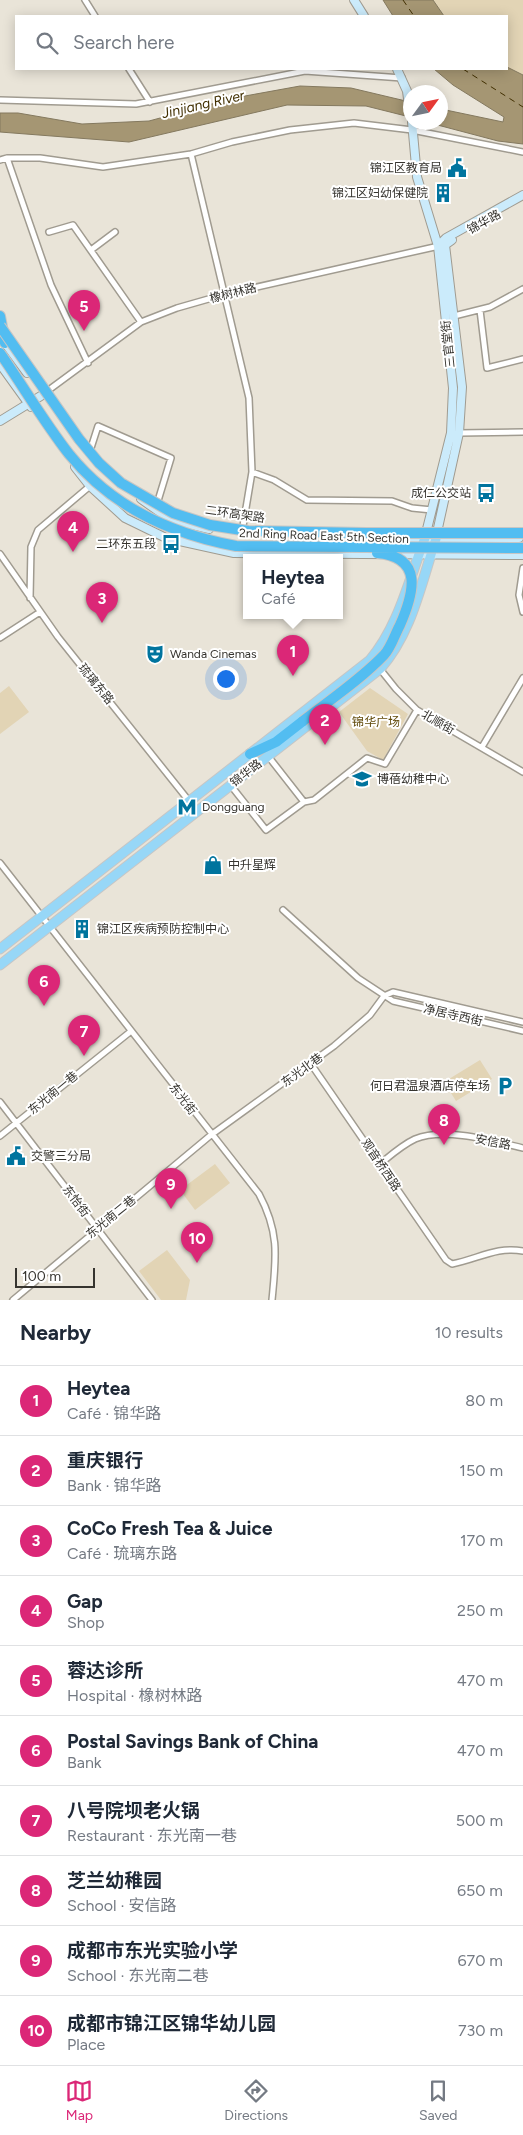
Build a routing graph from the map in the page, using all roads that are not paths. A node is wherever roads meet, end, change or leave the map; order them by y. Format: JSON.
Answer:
{"nodes":[{"id":1,"x":85,"y":0,"type":"edge"},
{"id":2,"x":354,"y":0,"type":"edge"},
{"id":3,"x":94,"y":15,"type":"edge"},
{"id":4,"x":363,"y":15,"type":"edge"},
{"id":5,"x":130,"y":70,"type":"edge"},
{"id":6,"x":398,"y":70,"type":"edge"},
{"id":7,"x":402,"y":78,"type":"junction"},
{"id":8,"x":405,"y":85,"type":"edge"},
{"id":9,"x":0,"y":100,"type":"edge"},
{"id":10,"x":150,"y":102,"type":"junction"},
{"id":11,"x":403,"y":126,"type":"edge"},
{"id":12,"x":412,"y":130,"type":"edge"},
{"id":13,"x":429,"y":130,"type":"edge"},
{"id":14,"x":523,"y":152,"type":"edge"},
{"id":15,"x":191,"y":154,"type":"junction"},
{"id":16,"x":7,"y":158,"type":"junction"},
{"id":17,"x":0,"y":160,"type":"edge"},
{"id":18,"x":523,"y":195,"type":"edge"},
{"id":19,"x":523,"y":200,"type":"edge"},
{"id":20,"x":49,"y":232,"type":"dead end"},
{"id":21,"x":114,"y":232,"type":"dead end"},
{"id":22,"x":442,"y":246,"type":"junction"},
{"id":23,"x":91,"y":250,"type":"junction"},
{"id":24,"x":523,"y":289,"type":"edge"},
{"id":25,"x":226,"y":294,"type":"junction"},
{"id":26,"x":480,"y":310,"type":"junction"},
{"id":27,"x":0,"y":316,"type":"edge"},
{"id":28,"x":454,"y":316,"type":"junction"},
{"id":29,"x":141,"y":322,"type":"junction"},
{"id":30,"x":0,"y":326,"type":"edge"},
{"id":31,"x":2,"y":344,"type":"edge"},
{"id":32,"x":523,"y":359,"type":"edge"},
{"id":33,"x":88,"y":362,"type":"junction"},
{"id":34,"x":0,"y":364,"type":"edge"},
{"id":35,"x":44,"y":394,"type":"junction"},
{"id":36,"x":28,"y":404,"type":"junction"},
{"id":37,"x":0,"y":420,"type":"edge"},
{"id":38,"x":523,"y":432,"type":"edge"},
{"id":39,"x":459,"y":433,"type":"junction"},
{"id":40,"x":89,"y":457,"type":"junction"},
{"id":41,"x":252,"y":472,"type":"junction"},
{"id":42,"x":90,"y":486,"type":"junction"},
{"id":43,"x":155,"y":509,"type":"junction"},
{"id":44,"x":432,"y":510,"type":"junction"},
{"id":45,"x":523,"y":533,"type":"edge"},
{"id":46,"x":242,"y":535,"type":"junction"},
{"id":47,"x":425,"y":538,"type":"junction"},
{"id":48,"x":523,"y":538,"type":"edge"},
{"id":49,"x":436,"y":539,"type":"junction"},
{"id":50,"x":284,"y":547,"type":"junction"},
{"id":51,"x":523,"y":548,"type":"edge"},
{"id":52,"x":0,"y":554,"type":"edge"},
{"id":53,"x":419,"y":554,"type":"junction"},
{"id":54,"x":431,"y":554,"type":"junction"},
{"id":55,"x":523,"y":555,"type":"edge"},
{"id":56,"x":523,"y":568,"type":"edge"},
{"id":57,"x":30,"y":598,"type":"junction"},
{"id":58,"x":40,"y":612,"type":"junction"},
{"id":59,"x":523,"y":612,"type":"edge"},
{"id":60,"x":0,"y":638,"type":"edge"},
{"id":61,"x":380,"y":669,"type":"junction"},
{"id":62,"x":523,"y":678,"type":"edge"},
{"id":63,"x":417,"y":710,"type":"junction"},
{"id":64,"x":482,"y":747,"type":"junction"},
{"id":65,"x":250,"y":754,"type":"junction"},
{"id":66,"x":268,"y":756,"type":"junction"},
{"id":67,"x":523,"y":772,"type":"edge"},
{"id":68,"x":232,"y":786,"type":"dead end"},
{"id":69,"x":190,"y":801,"type":"junction"},
{"id":70,"x":304,"y":802,"type":"junction"},
{"id":71,"x":197,"y":811,"type":"junction"},
{"id":72,"x":0,"y":863,"type":"edge"},
{"id":73,"x":283,"y":910,"type":"dead end"},
{"id":74,"x":42,"y":917,"type":"junction"},
{"id":75,"x":49,"y":926,"type":"junction"},
{"id":76,"x":0,"y":949,"type":"edge"},
{"id":77,"x":0,"y":965,"type":"edge"},
{"id":78,"x":384,"y":996,"type":"junction"},
{"id":79,"x":523,"y":1022,"type":"edge"},
{"id":80,"x":523,"y":1031,"type":"edge"},
{"id":81,"x":130,"y":1032,"type":"junction"},
{"id":82,"x":311,"y":1064,"type":"junction"},
{"id":83,"x":0,"y":1102,"type":"edge"},
{"id":84,"x":16,"y":1123,"type":"junction"},
{"id":85,"x":0,"y":1136,"type":"edge"},
{"id":86,"x":211,"y":1136,"type":"junction"},
{"id":87,"x":523,"y":1148,"type":"edge"},
{"id":88,"x":380,"y":1164,"type":"junction"},
{"id":89,"x":97,"y":1229,"type":"junction"},
{"id":90,"x":523,"y":1251,"type":"edge"},
{"id":91,"x":13,"y":1300,"type":"edge"},
{"id":92,"x":152,"y":1300,"type":"edge"},
{"id":93,"x":272,"y":1300,"type":"edge"}],
"edges":[{"from":1,"to":3,"type":"street"},
{"from":2,"to":4,"type":"main road"},
{"from":5,"to":10,"type":"street"},
{"from":6,"to":7,"type":"main road"},
{"from":7,"to":8,"type":"main road"},
{"from":7,"to":10,"type":"street"},
{"from":9,"to":10,"type":"street"},
{"from":11,"to":15,"type":"street"},
{"from":12,"to":22,"type":"main road"},
{"from":13,"to":14,"type":"street"},
{"from":15,"to":16,"type":"street"},
{"from":15,"to":25,"type":"street"},
{"from":16,"to":17,"type":"street"},
{"from":16,"to":33,"type":"street"},
{"from":18,"to":22,"type":"main road"},
{"from":19,"to":22,"type":"main road","name":"锦华路"},
{"from":20,"to":23,"type":"street"},
{"from":21,"to":23,"type":"street"},
{"from":22,"to":25,"type":"street","name":"橡树林路"},
{"from":22,"to":28,"type":"main road","name":"三官堂街"},
{"from":22,"to":44,"type":"main road","name":"三官堂街"},
{"from":23,"to":29,"type":"street"},
{"from":24,"to":26,"type":"street"},
{"from":25,"to":29,"type":"street","name":"橡树林路"},
{"from":25,"to":41,"type":"street"},
{"from":26,"to":28,"type":"street"},
{"from":26,"to":32,"type":"street"},
{"from":27,"to":31,"type":"highway"},
{"from":28,"to":39,"type":"main road","name":"三官堂街"},
{"from":29,"to":33,"type":"street","name":"橡树林路"},
{"from":30,"to":45,"type":"highway","name":"二环高架路","bridge":true},
{"from":31,"to":35,"type":"main road","name":"2nd Ring Road East 5th Section"},
{"from":31,"to":50,"type":"highway","bridge":true},
{"from":33,"to":35,"type":"street","name":"橡树林路"},
{"from":34,"to":36,"type":"main road","name":"2nd Ring Road East 5th Section"},
{"from":35,"to":36,"type":"main road"},
{"from":35,"to":40,"type":"main road","name":"2nd Ring Road East 5th Section"},
{"from":36,"to":37,"type":"main road"},
{"from":36,"to":42,"type":"main road","name":"2nd Ring Road East 5th Section"},
{"from":38,"to":39,"type":"street"},
{"from":39,"to":49,"type":"main road","name":"三官堂街"},
{"from":40,"to":43,"type":"main road","name":"2nd Ring Road East 5th Section"},
{"from":40,"to":43,"type":"street"},
{"from":41,"to":44,"type":"street"},
{"from":41,"to":46,"type":"street"},
{"from":42,"to":53,"type":"main road","name":"2nd Ring Road East 5th Section"},
{"from":42,"to":57,"type":"street"},
{"from":43,"to":46,"type":"main road","name":"2nd Ring Road East 5th Section"},
{"from":44,"to":47,"type":"main road","name":"三官堂街"},
{"from":46,"to":47,"type":"main road","name":"2nd Ring Road East 5th Section"},
{"from":47,"to":49,"type":"main road","name":"2nd Ring Road East 5th Section"},
{"from":47,"to":53,"type":"main road","name":"锦华路"},
{"from":48,"to":49,"type":"main road","name":"2nd Ring Road East 5th Section"},
{"from":49,"to":54,"type":"main road","name":"锦华路"},
{"from":50,"to":51,"type":"highway","bridge":true},
{"from":50,"to":65,"type":"highway","bridge":true},
{"from":52,"to":57,"type":"street","name":"琉璃东路"},
{"from":53,"to":54,"type":"main road","name":"2nd Ring Road East 5th Section"},
{"from":53,"to":65,"type":"main road","name":"锦华路"},
{"from":54,"to":55,"type":"main road","name":"2nd Ring Road East 5th Section"},
{"from":54,"to":61,"type":"main road","name":"锦华路"},
{"from":56,"to":59,"type":"street"},
{"from":57,"to":58,"type":"street","name":"琉璃东路"},
{"from":58,"to":60,"type":"street"},
{"from":58,"to":69,"type":"street","name":"琉璃东路"},
{"from":61,"to":63,"type":"street","name":"北顺街"},
{"from":61,"to":66,"type":"main road","name":"锦华路"},
{"from":62,"to":64,"type":"street"},
{"from":63,"to":64,"type":"street","name":"北顺街"},
{"from":63,"to":70,"type":"street"},
{"from":64,"to":67,"type":"street","name":"北顺街"},
{"from":65,"to":69,"type":"main road","name":"锦华路"},
{"from":66,"to":70,"type":"street"},
{"from":66,"to":71,"type":"main road","name":"锦华路"},
{"from":68,"to":70,"type":"street"},
{"from":69,"to":71,"type":"street","name":"琉璃东路"},
{"from":69,"to":74,"type":"main road","name":"锦华路"},
{"from":71,"to":75,"type":"main road","name":"锦华路"},
{"from":72,"to":74,"type":"street","name":"东光街"},
{"from":73,"to":78,"type":"street","name":"净居寺西街"},
{"from":74,"to":75,"type":"street","name":"东光街"},
{"from":74,"to":76,"type":"main road","name":"锦华路"},
{"from":75,"to":77,"type":"main road","name":"锦华路"},
{"from":75,"to":81,"type":"street","name":"东光街"},
{"from":78,"to":79,"type":"street","name":"净居寺西街"},
{"from":78,"to":80,"type":"street","name":"净居寺西街"},
{"from":78,"to":82,"type":"street","name":"东光北巷"},
{"from":81,"to":84,"type":"street","name":"东光南一巷"},
{"from":81,"to":86,"type":"street","name":"东光街"},
{"from":82,"to":86,"type":"street","name":"东光北巷"},
{"from":82,"to":88,"type":"street","name":"观音桥西路"},
{"from":83,"to":84,"type":"street","name":"东怡街"},
{"from":84,"to":85,"type":"street","name":"东光南一巷"},
{"from":84,"to":89,"type":"street","name":"东怡街"},
{"from":86,"to":89,"type":"street","name":"东光南二巷"},
{"from":86,"to":93,"type":"street","name":"东光街"},
{"from":87,"to":88,"type":"street","name":"安信路"},
{"from":88,"to":90,"type":"street","name":"观音桥西路"},
{"from":89,"to":91,"type":"street","name":"东光南二巷"},
{"from":89,"to":92,"type":"street","name":"东怡街"}]}
